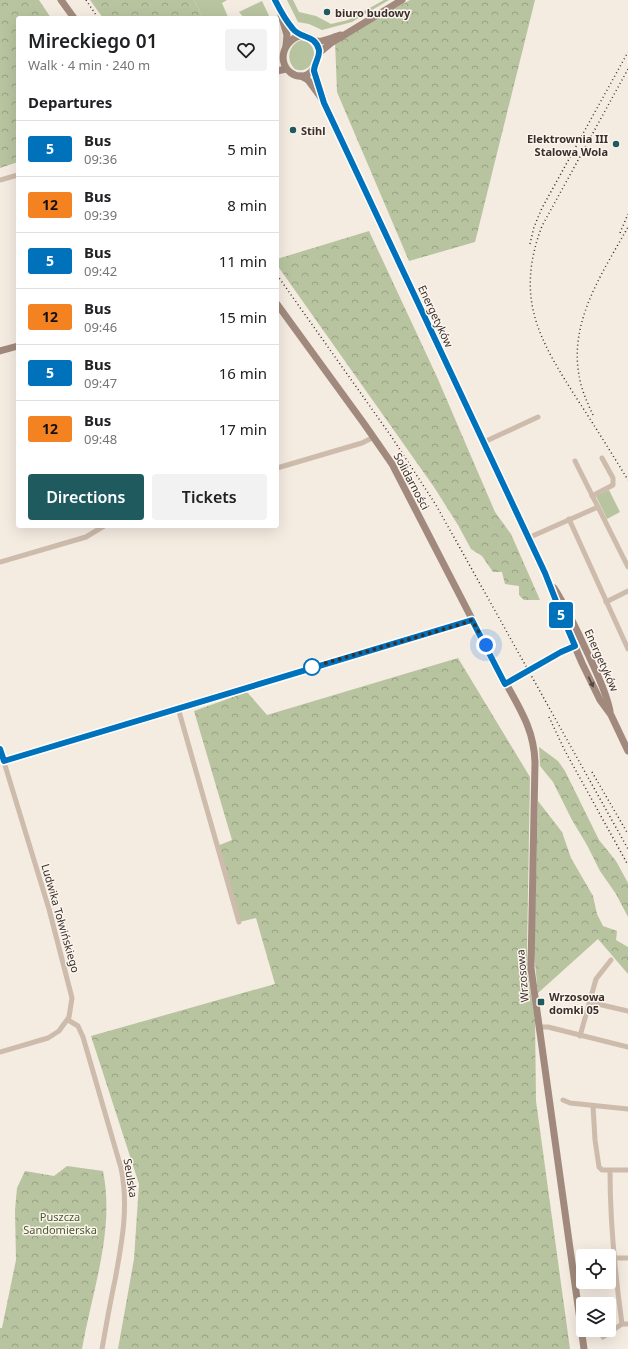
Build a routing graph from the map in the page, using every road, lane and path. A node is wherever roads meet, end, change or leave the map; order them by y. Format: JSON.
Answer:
{"nodes":[{"id":1,"x":61,"y":0,"type":"edge"},
{"id":2,"x":275,"y":0,"type":"edge"},
{"id":3,"x":402,"y":0,"type":"edge"},
{"id":4,"x":280,"y":11,"type":"junction"},
{"id":5,"x":73,"y":16,"type":"edge"},
{"id":6,"x":345,"y":34,"type":"junction"},
{"id":7,"x":303,"y":35,"type":"junction"},
{"id":8,"x":315,"y":41,"type":"junction"},
{"id":9,"x":286,"y":47,"type":"junction"},
{"id":10,"x":319,"y":53,"type":"junction"},
{"id":11,"x":283,"y":59,"type":"junction"},
{"id":12,"x":279,"y":63,"type":"edge"},
{"id":13,"x":314,"y":68,"type":"junction"},
{"id":14,"x":286,"y":69,"type":"junction"},
{"id":15,"x":279,"y":71,"type":"edge"},
{"id":16,"x":301,"y":76,"type":"junction"},
{"id":17,"x":324,"y":103,"type":"junction"},
{"id":18,"x":16,"y":176,"type":"edge"},
{"id":19,"x":0,"y":180,"type":"edge"},
{"id":20,"x":279,"y":307,"type":"edge"},
{"id":21,"x":16,"y":347,"type":"edge"},
{"id":22,"x":0,"y":351,"type":"edge"},
{"id":23,"x":538,"y":417,"type":"dead end"},
{"id":24,"x":374,"y":437,"type":"junction"},
{"id":25,"x":484,"y":442,"type":"junction"},
{"id":26,"x":602,"y":458,"type":"dead end"},
{"id":27,"x":575,"y":461,"type":"dead end"},
{"id":28,"x":279,"y":467,"type":"edge"},
{"id":29,"x":592,"y":496,"type":"junction"},
{"id":30,"x":598,"y":506,"type":"junction"},
{"id":31,"x":569,"y":519,"type":"junction"},
{"id":32,"x":101,"y":528,"type":"edge"},
{"id":33,"x":528,"y":538,"type":"junction"},
{"id":34,"x":0,"y":562,"type":"edge"},
{"id":35,"x":628,"y":567,"type":"edge"},
{"id":36,"x":545,"y":573,"type":"junction"},
{"id":37,"x":628,"y":591,"type":"edge"},
{"id":38,"x":606,"y":602,"type":"junction"},
{"id":39,"x":472,"y":620,"type":"junction"},
{"id":40,"x":576,"y":627,"type":"junction"},
{"id":41,"x":575,"y":646,"type":"junction"},
{"id":42,"x":628,"y":650,"type":"edge"},
{"id":43,"x":593,"y":664,"type":"junction"},
{"id":44,"x":505,"y":684,"type":"junction"},
{"id":45,"x":178,"y":708,"type":"junction"},
{"id":46,"x":611,"y":715,"type":"junction"},
{"id":47,"x":0,"y":749,"type":"edge"},
{"id":48,"x":628,"y":751,"type":"edge"},
{"id":49,"x":4,"y":761,"type":"junction"},
{"id":50,"x":239,"y":922,"type":"dead end"},
{"id":51,"x":611,"y":960,"type":"dead end"},
{"id":52,"x":589,"y":1002,"type":"junction"},
{"id":53,"x":628,"y":1011,"type":"edge"},
{"id":54,"x":68,"y":1020,"type":"junction"},
{"id":55,"x":539,"y":1026,"type":"junction"},
{"id":56,"x":580,"y":1036,"type":"junction"},
{"id":57,"x":628,"y":1047,"type":"edge"},
{"id":58,"x":0,"y":1052,"type":"edge"},
{"id":59,"x":563,"y":1100,"type":"dead end"},
{"id":60,"x":593,"y":1106,"type":"junction"},
{"id":61,"x":628,"y":1109,"type":"edge"},
{"id":62,"x":628,"y":1170,"type":"edge"},
{"id":63,"x":610,"y":1171,"type":"junction"},
{"id":64,"x":613,"y":1249,"type":"edge"},
{"id":65,"x":616,"y":1258,"type":"edge"},
{"id":66,"x":628,"y":1258,"type":"edge"},
{"id":67,"x":616,"y":1280,"type":"edge"},
{"id":68,"x":622,"y":1324,"type":"junction"},
{"id":69,"x":628,"y":1324,"type":"edge"},
{"id":70,"x":616,"y":1328,"type":"edge"},
{"id":71,"x":102,"y":1349,"type":"edge"},
{"id":72,"x":584,"y":1349,"type":"edge"}],
"edges":[{"from":1,"to":5,"type":"street"},
{"from":2,"to":4,"type":"street"},
{"from":3,"to":6,"type":"street"},
{"from":4,"to":7,"type":"street"},
{"from":4,"to":9,"type":"street"},
{"from":6,"to":8,"type":"street"},
{"from":6,"to":10,"type":"street"},
{"from":7,"to":8,"type":"street"},
{"from":7,"to":9,"type":"street"},
{"from":8,"to":10,"type":"street"},
{"from":9,"to":11,"type":"street"},
{"from":10,"to":13,"type":"street"},
{"from":11,"to":12,"type":"street"},
{"from":11,"to":14,"type":"street"},
{"from":13,"to":16,"type":"street"},
{"from":13,"to":17,"type":"street","name":"Energetyków"},
{"from":14,"to":15,"type":"street"},
{"from":14,"to":16,"type":"street"},
{"from":16,"to":17,"type":"street","name":"Energetyków"},
{"from":17,"to":25,"type":"street","name":"Energetyków"},
{"from":18,"to":19,"type":"street"},
{"from":20,"to":24,"type":"street","name":"Solidarności"},
{"from":21,"to":22,"type":"street"},
{"from":23,"to":25,"type":"street"},
{"from":24,"to":28,"type":"street"},
{"from":24,"to":39,"type":"street","name":"Solidarności"},
{"from":25,"to":33,"type":"street","name":"Energetyków"},
{"from":26,"to":29,"type":"street"},
{"from":27,"to":29,"type":"street"},
{"from":29,"to":30,"type":"street"},
{"from":30,"to":31,"type":"street"},
{"from":30,"to":35,"type":"street"},
{"from":31,"to":33,"type":"street"},
{"from":31,"to":38,"type":"street"},
{"from":32,"to":34,"type":"street"},
{"from":33,"to":36,"type":"street","name":"Energetyków"},
{"from":36,"to":40,"type":"street","name":"Energetyków"},
{"from":36,"to":41,"type":"street","name":"Energetyków"},
{"from":37,"to":38,"type":"street"},
{"from":38,"to":42,"type":"street"},
{"from":39,"to":44,"type":"street","name":"Solidarności"},
{"from":39,"to":45,"type":"street"},
{"from":40,"to":41,"type":"street"},
{"from":40,"to":43,"type":"street","name":"Energetyków"},
{"from":41,"to":43,"type":"street"},
{"from":41,"to":44,"type":"street"},
{"from":41,"to":46,"type":"street","name":"Energetyków","one_way":true},
{"from":43,"to":46,"type":"street","name":"Energetyków"},
{"from":44,"to":55,"type":"street","name":"Wrzosowa"},
{"from":45,"to":49,"type":"street"},
{"from":45,"to":50,"type":"street"},
{"from":46,"to":48,"type":"street","name":"Energetyków"},
{"from":47,"to":49,"type":"street","name":"Ludwika Tołwińskiego"},
{"from":49,"to":54,"type":"street","name":"Ludwika Tołwińskiego"},
{"from":51,"to":52,"type":"street"},
{"from":52,"to":53,"type":"street"},
{"from":52,"to":56,"type":"street"},
{"from":54,"to":58,"type":"street"},
{"from":54,"to":71,"type":"street","name":"Seulska"},
{"from":55,"to":56,"type":"street"},
{"from":55,"to":72,"type":"street","name":"Wrzosowa"},
{"from":56,"to":57,"type":"street"},
{"from":59,"to":60,"type":"street"},
{"from":60,"to":61,"type":"street"},
{"from":60,"to":63,"type":"street"},
{"from":62,"to":63,"type":"street"},
{"from":63,"to":64,"type":"street"},
{"from":65,"to":66,"type":"street"},
{"from":67,"to":68,"type":"street"},
{"from":68,"to":69,"type":"street"},
{"from":68,"to":70,"type":"street"}]}
